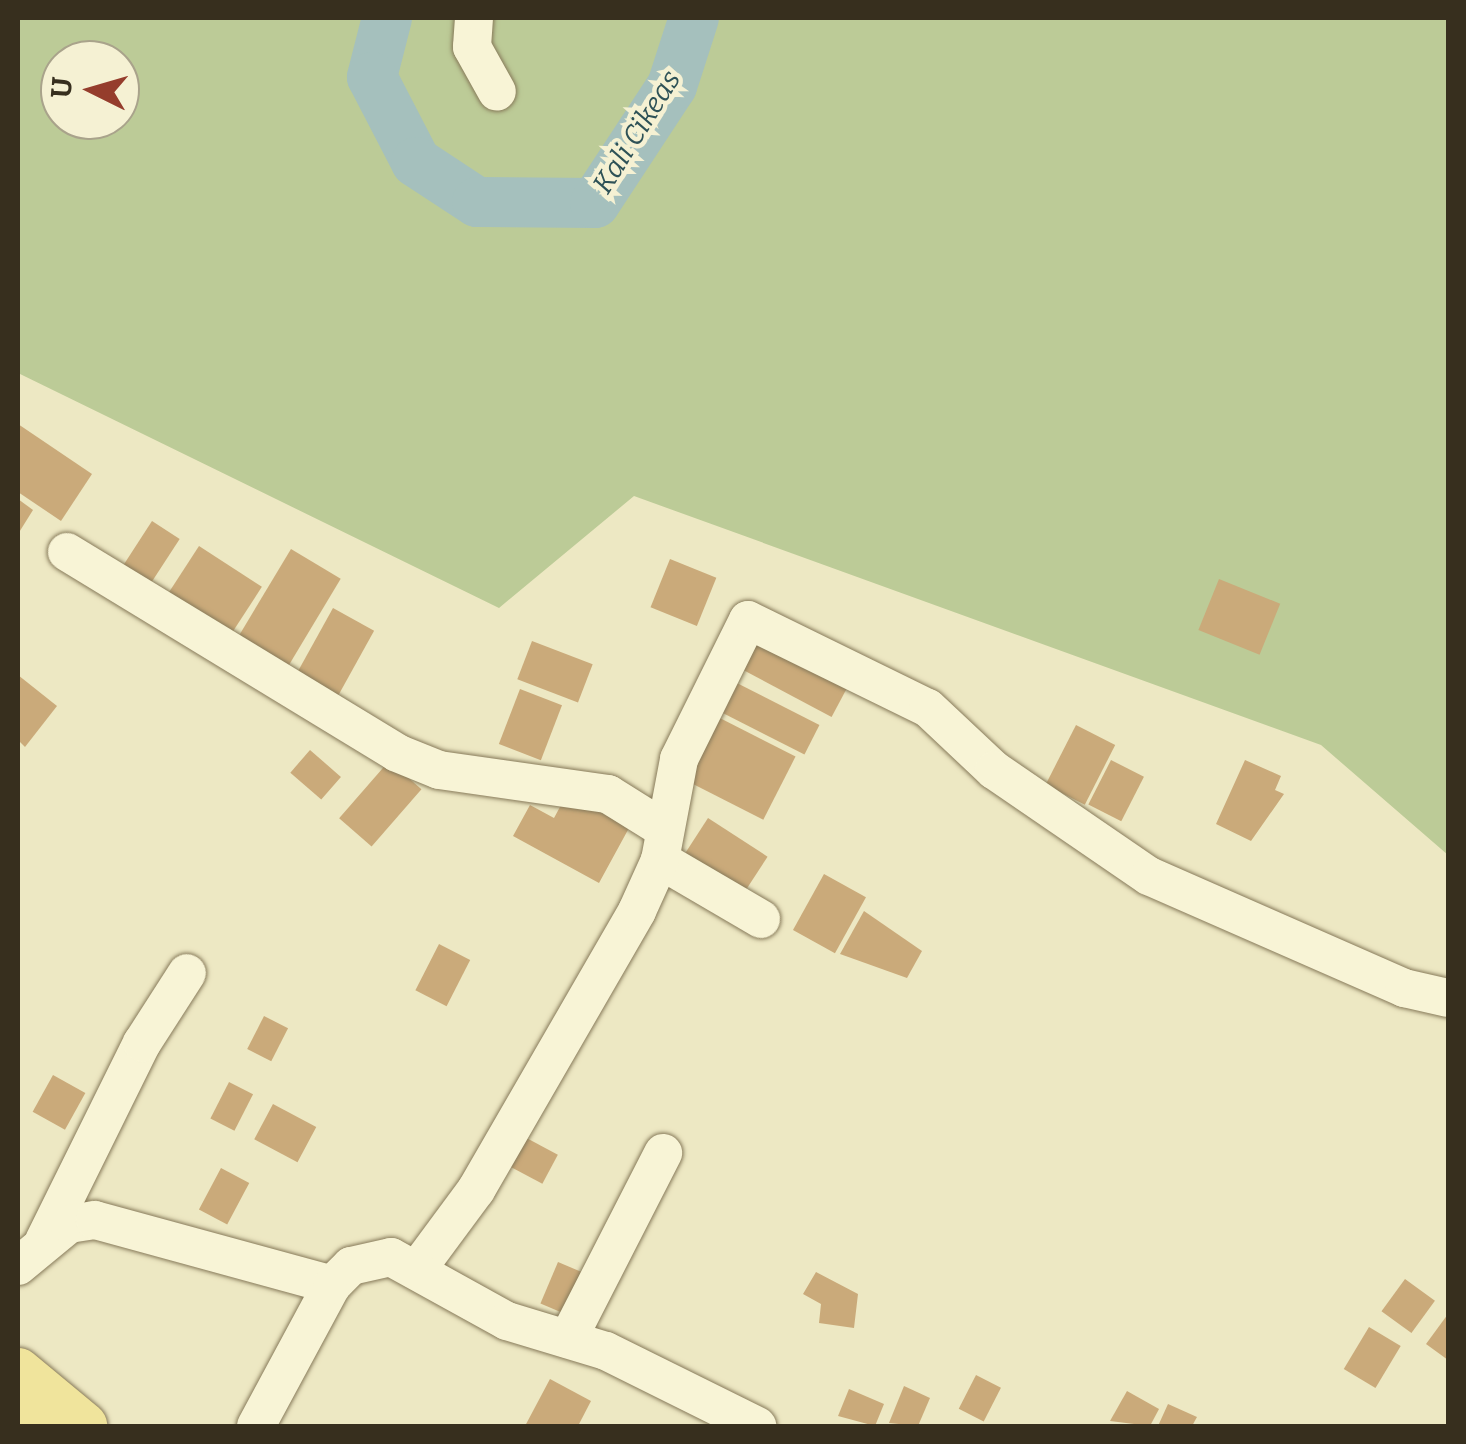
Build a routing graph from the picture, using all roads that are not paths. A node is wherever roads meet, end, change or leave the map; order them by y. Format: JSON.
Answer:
{"nodes":[{"id":1,"x":474,"y":18,"type":"edge"},
{"id":2,"x":497,"y":92,"type":"dead end"},
{"id":3,"x":67,"y":552,"type":"dead end"},
{"id":4,"x":660,"y":843,"type":"junction"},
{"id":5,"x":761,"y":919,"type":"dead end"},
{"id":6,"x":187,"y":973,"type":"dead end"},
{"id":7,"x":1448,"y":998,"type":"edge"},
{"id":8,"x":663,"y":1153,"type":"dead end"},
{"id":9,"x":30,"y":1255,"type":"edge"},
{"id":10,"x":419,"y":1267,"type":"junction"},
{"id":11,"x":332,"y":1284,"type":"junction"},
{"id":12,"x":568,"y":1339,"type":"junction"},
{"id":13,"x":18,"y":1372,"type":"edge"},
{"id":14,"x":18,"y":1420,"type":"edge"},
{"id":15,"x":25,"y":1426,"type":"edge"},
{"id":16,"x":83,"y":1426,"type":"edge"},
{"id":17,"x":256,"y":1426,"type":"edge"},
{"id":18,"x":757,"y":1426,"type":"edge"}],
"edges":[{"from":1,"to":2,"type":"street"},
{"from":3,"to":4,"type":"street"},
{"from":4,"to":5,"type":"street"},
{"from":4,"to":7,"type":"street"},
{"from":4,"to":10,"type":"street"},
{"from":6,"to":9,"type":"street"},
{"from":8,"to":12,"type":"street"},
{"from":9,"to":11,"type":"street"},
{"from":10,"to":11,"type":"street"},
{"from":10,"to":12,"type":"street"},
{"from":11,"to":17,"type":"street"},
{"from":12,"to":18,"type":"street"},
{"from":13,"to":16,"type":"main road"},
{"from":14,"to":15,"type":"main road"}]}
